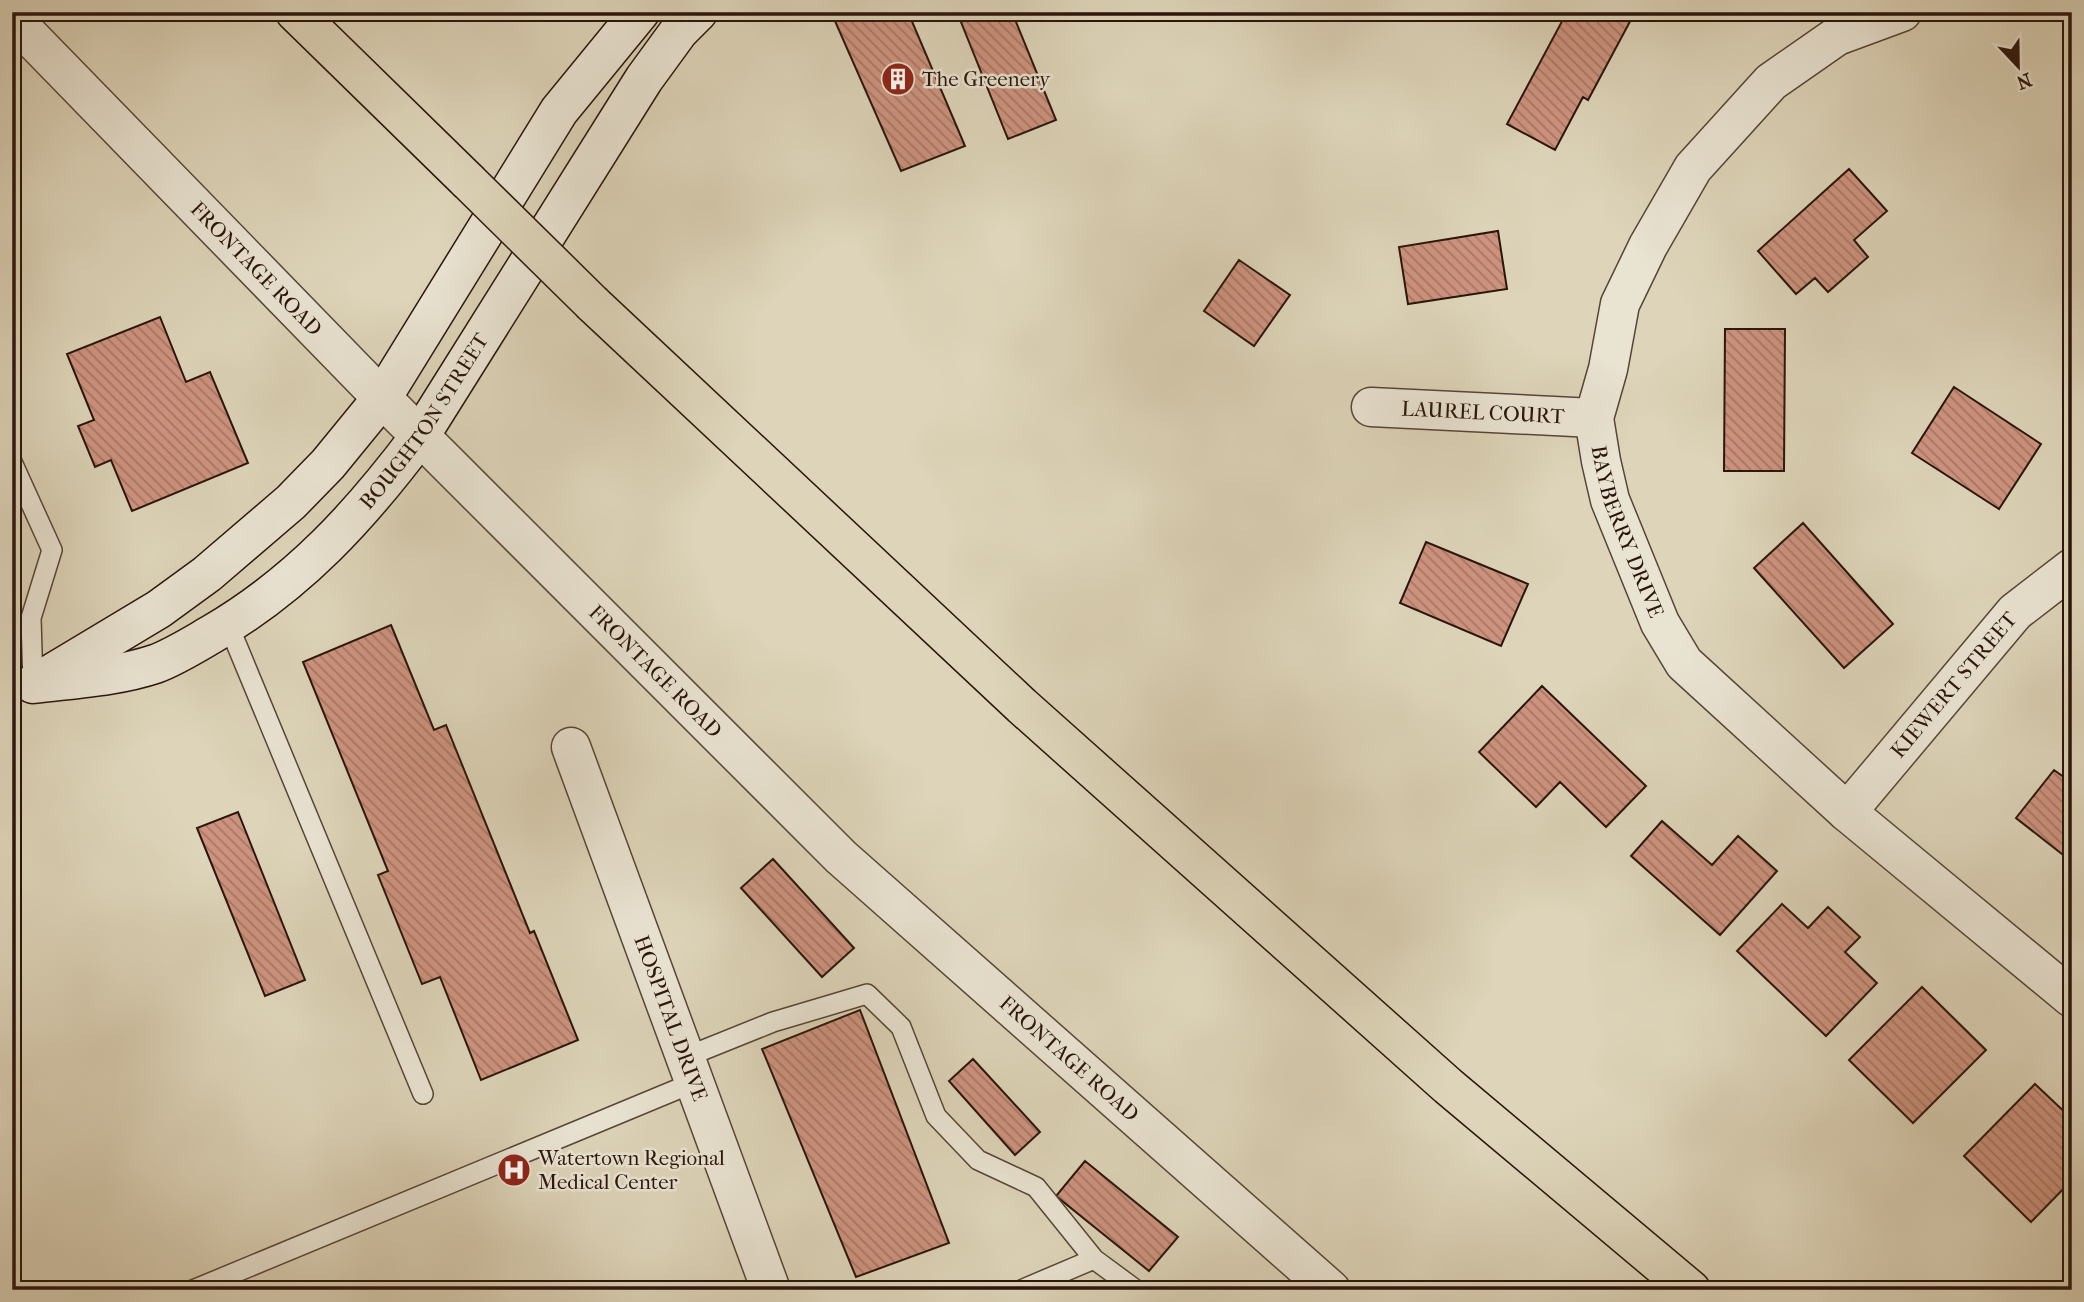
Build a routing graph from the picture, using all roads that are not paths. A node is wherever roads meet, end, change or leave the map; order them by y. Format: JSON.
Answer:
{"nodes":[{"id":1,"x":295,"y":12,"type":"edge"},
{"id":2,"x":640,"y":12,"type":"edge"},
{"id":3,"x":698,"y":12,"type":"edge"},
{"id":4,"x":1902,"y":12,"type":"edge"},
{"id":5,"x":12,"y":18,"type":"edge"},
{"id":6,"x":382,"y":398,"type":"junction"},
{"id":7,"x":1371,"y":407,"type":"dead end"},
{"id":8,"x":1594,"y":418,"type":"junction"},
{"id":9,"x":419,"y":436,"type":"junction"},
{"id":10,"x":12,"y":462,"type":"edge"},
{"id":11,"x":2072,"y":568,"type":"edge"},
{"id":12,"x":228,"y":624,"type":"junction"},
{"id":13,"x":23,"y":688,"type":"edge"},
{"id":14,"x":570,"y":747,"type":"dead end"},
{"id":15,"x":1847,"y":812,"type":"junction"},
{"id":16,"x":2072,"y":998,"type":"edge"},
{"id":17,"x":691,"y":1070,"type":"junction"},
{"id":18,"x":423,"y":1094,"type":"dead end"},
{"id":19,"x":1094,"y":1259,"type":"junction"},
{"id":20,"x":193,"y":1290,"type":"edge"},
{"id":21,"x":771,"y":1290,"type":"edge"},
{"id":22,"x":1021,"y":1290,"type":"edge"},
{"id":23,"x":1136,"y":1290,"type":"edge"},
{"id":24,"x":1331,"y":1290,"type":"edge"},
{"id":25,"x":1691,"y":1290,"type":"edge"}],
"edges":[{"from":1,"to":25,"type":"highway","bridge":true},
{"from":2,"to":6,"type":"street"},
{"from":3,"to":9,"type":"street","name":"BOUGHTON STREET"},
{"from":4,"to":8,"type":"street","name":"BAYBERRY DRIVE"},
{"from":5,"to":6,"type":"street","name":"FRONTAGE ROAD"},
{"from":6,"to":9,"type":"street","name":"FRONTAGE ROAD"},
{"from":6,"to":13,"type":"street"},
{"from":7,"to":8,"type":"street","name":"LAUREL COURT"},
{"from":8,"to":15,"type":"street","name":"BAYBERRY DRIVE"},
{"from":9,"to":12,"type":"street","name":"BOUGHTON STREET"},
{"from":9,"to":24,"type":"street","name":"FRONTAGE ROAD"},
{"from":10,"to":13,"type":"lane"},
{"from":11,"to":15,"type":"street","name":"KIEWERT STREET"},
{"from":12,"to":13,"type":"street","name":"BOUGHTON STREET"},
{"from":12,"to":18,"type":"lane"},
{"from":14,"to":17,"type":"street","name":"HOSPITAL DRIVE"},
{"from":15,"to":16,"type":"street","name":"BAYBERRY DRIVE"},
{"from":17,"to":19,"type":"lane"},
{"from":17,"to":20,"type":"lane"},
{"from":17,"to":21,"type":"street","name":"HOSPITAL DRIVE"},
{"from":19,"to":22,"type":"lane"},
{"from":19,"to":23,"type":"lane"}]}
